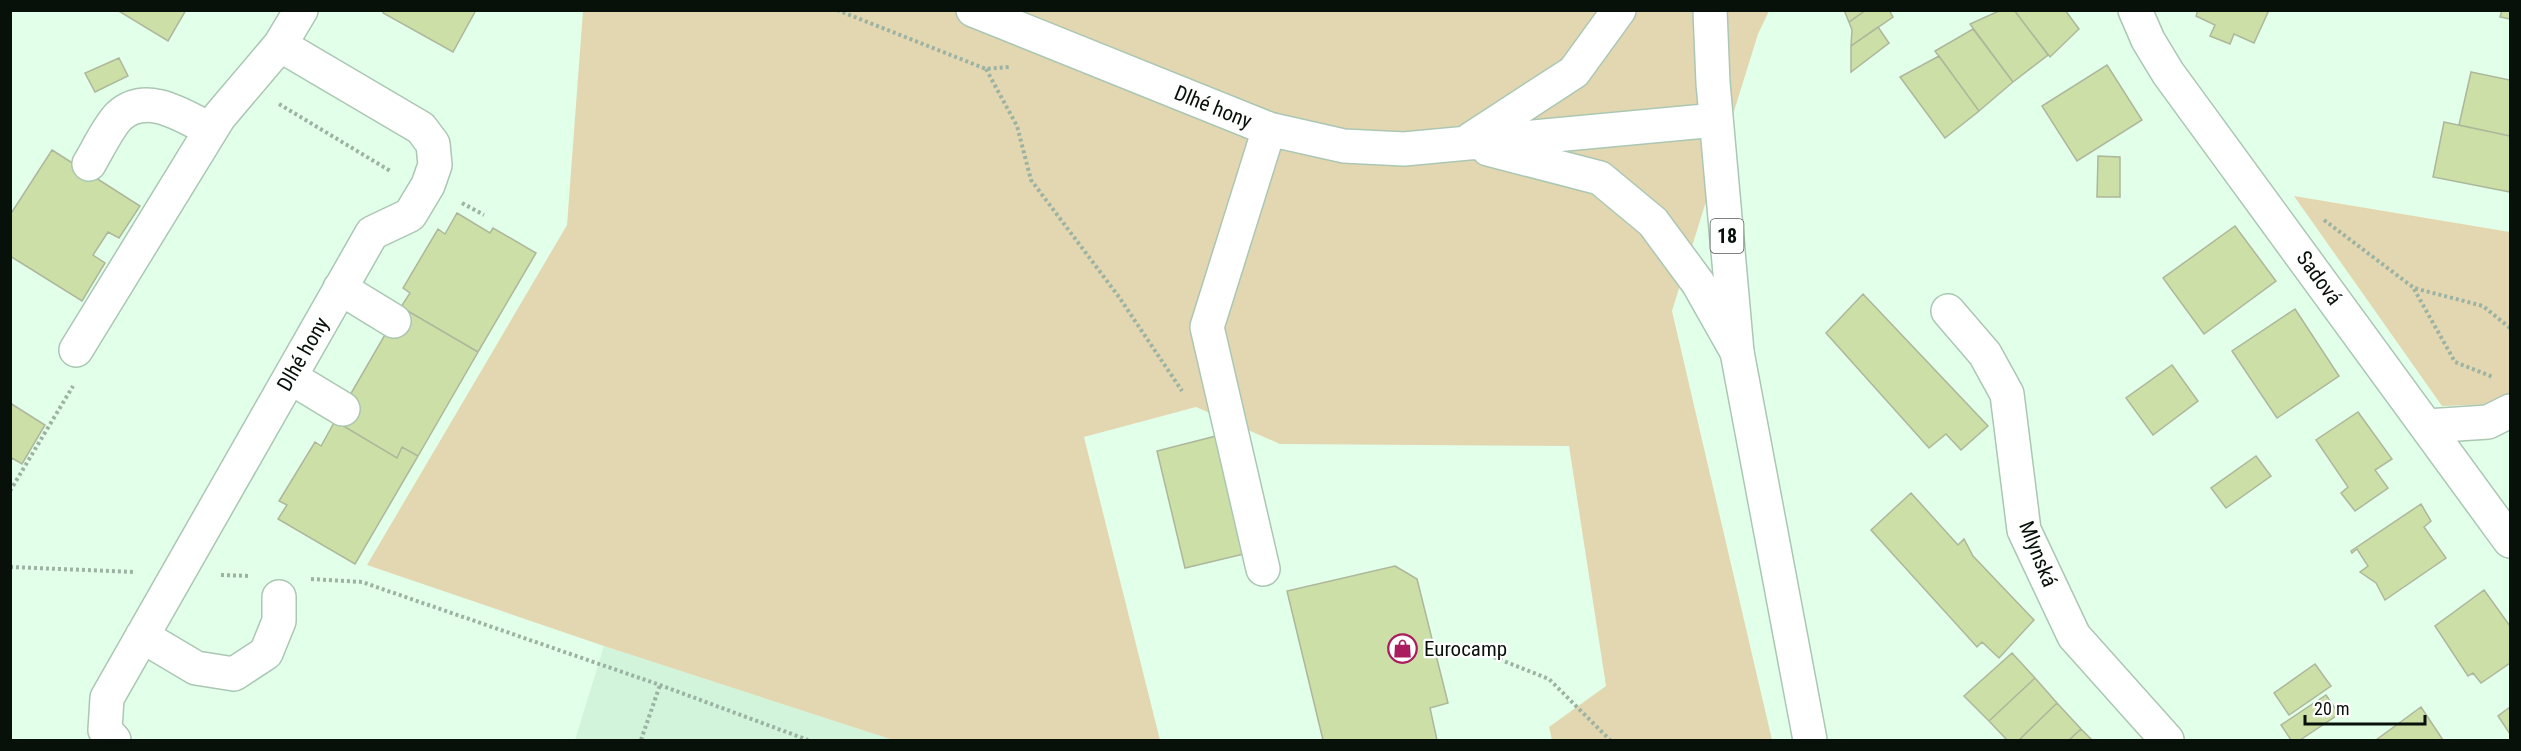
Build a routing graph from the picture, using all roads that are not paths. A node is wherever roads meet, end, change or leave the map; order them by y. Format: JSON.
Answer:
{"nodes":[{"id":1,"x":301,"y":10,"type":"edge"},
{"id":2,"x":973,"y":10,"type":"edge"},
{"id":3,"x":1619,"y":10,"type":"edge"},
{"id":4,"x":1710,"y":10,"type":"edge"},
{"id":5,"x":2135,"y":10,"type":"edge"},
{"id":6,"x":280,"y":45,"type":"junction"},
{"id":7,"x":1716,"y":120,"type":"junction"},
{"id":8,"x":1269,"y":129,"type":"junction"},
{"id":9,"x":211,"y":130,"type":"junction"},
{"id":10,"x":1466,"y":143,"type":"junction"},
{"id":11,"x":89,"y":164,"type":"dead end"},
{"id":12,"x":340,"y":288,"type":"junction"},
{"id":13,"x":1948,"y":311,"type":"dead end"},
{"id":14,"x":394,"y":321,"type":"dead end"},
{"id":15,"x":76,"y":350,"type":"road end"},
{"id":16,"x":1737,"y":352,"type":"junction"},
{"id":17,"x":290,"y":377,"type":"junction"},
{"id":18,"x":343,"y":409,"type":"dead end"},
{"id":19,"x":2511,"y":411,"type":"edge"},
{"id":20,"x":2427,"y":426,"type":"junction"},
{"id":21,"x":2511,"y":541,"type":"edge"},
{"id":22,"x":1775,"y":563,"type":"junction"},
{"id":23,"x":1263,"y":569,"type":"dead end"},
{"id":24,"x":279,"y":597,"type":"dead end"},
{"id":25,"x":142,"y":636,"type":"junction"},
{"id":26,"x":114,"y":741,"type":"edge"},
{"id":27,"x":1810,"y":741,"type":"edge"},
{"id":28,"x":1828,"y":741,"type":"edge"},
{"id":29,"x":2167,"y":741,"type":"edge"}],
"edges":[{"from":1,"to":6,"type":"street"},
{"from":2,"to":8,"type":"street","name":"Dlhé hony"},
{"from":3,"to":10,"type":"street","name":"Dlhé hony"},
{"from":4,"to":7,"type":"street","number":"18"},
{"from":5,"to":20,"type":"street","name":"Sadová"},
{"from":6,"to":9,"type":"street"},
{"from":6,"to":12,"type":"street","name":"Dlhé hony"},
{"from":7,"to":10,"type":"street","name":"Dlhé hony"},
{"from":7,"to":16,"type":"street","number":"18"},
{"from":8,"to":10,"type":"street","name":"Dlhé hony"},
{"from":8,"to":23,"type":"street"},
{"from":9,"to":11,"type":"street"},
{"from":9,"to":15,"type":"street"},
{"from":10,"to":16,"type":"street"},
{"from":12,"to":14,"type":"street"},
{"from":12,"to":17,"type":"street","name":"Dlhé hony"},
{"from":13,"to":29,"type":"street","name":"Mlynská"},
{"from":16,"to":22,"type":"street","number":"18"},
{"from":17,"to":18,"type":"street"},
{"from":17,"to":25,"type":"street","name":"Dlhé hony"},
{"from":19,"to":20,"type":"street"},
{"from":20,"to":21,"type":"street","name":"Sadová"},
{"from":22,"to":27,"type":"street","number":"18"},
{"from":22,"to":28,"type":"street","number":"18"},
{"from":24,"to":25,"type":"street"},
{"from":25,"to":26,"type":"street","name":"Dlhé hony"}]}
